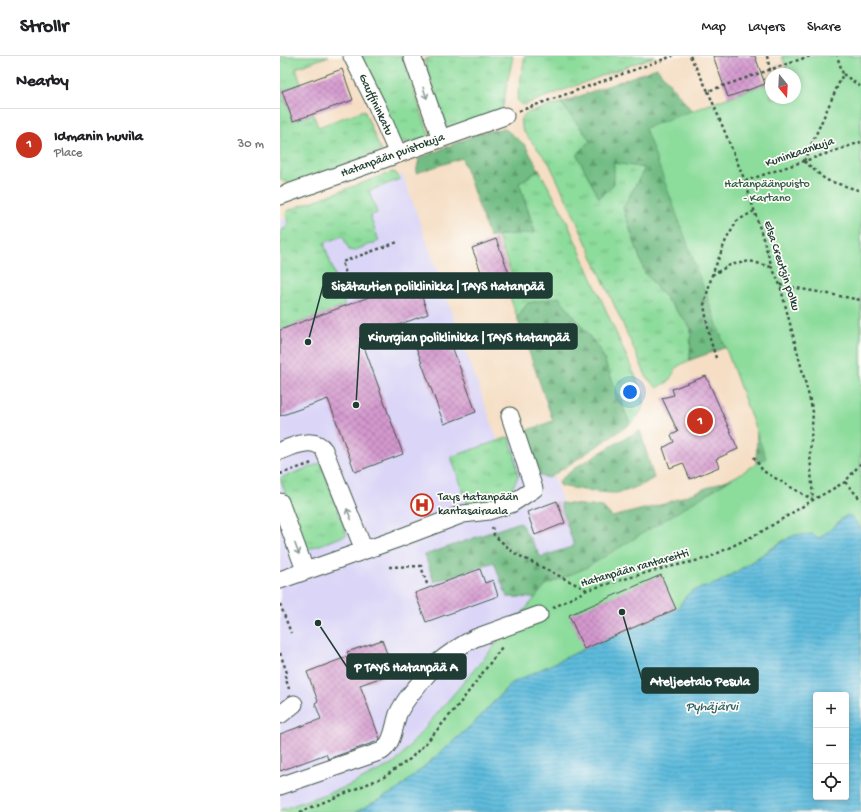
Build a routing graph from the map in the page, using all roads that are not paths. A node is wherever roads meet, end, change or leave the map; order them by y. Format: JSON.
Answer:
{"nodes":[{"id":1,"x":352,"y":56,"type":"edge"},
{"id":2,"x":412,"y":56,"type":"edge"},
{"id":3,"x":505,"y":116,"type":"road end"},
{"id":4,"x":441,"y":139,"type":"junction"},
{"id":5,"x":398,"y":154,"type":"junction"},
{"id":6,"x":280,"y":196,"type":"edge"},
{"id":7,"x":510,"y":416,"type":"dead end"},
{"id":8,"x":280,"y":451,"type":"edge"},
{"id":9,"x":280,"y":502,"type":"edge"},
{"id":10,"x":364,"y":550,"type":"junction"},
{"id":11,"x":305,"y":570,"type":"junction"},
{"id":12,"x":280,"y":580,"type":"edge"},
{"id":13,"x":539,"y":615,"type":"road end"},
{"id":14,"x":294,"y":704,"type":"dead end"},
{"id":15,"x":280,"y":714,"type":"edge"},
{"id":16,"x":280,"y":786,"type":"edge"}],
"edges":[{"from":1,"to":5,"type":"street","name":"Gauffininkatu"},
{"from":2,"to":4,"type":"street","one_way":true},
{"from":3,"to":4,"type":"street","name":"Hatanpään puistokuja"},
{"from":4,"to":5,"type":"street","name":"Hatanpään puistokuja"},
{"from":5,"to":6,"type":"street","name":"Hatanpään puistokuja"},
{"from":7,"to":10,"type":"street"},
{"from":10,"to":8,"type":"street","one_way":true},
{"from":9,"to":11,"type":"street","one_way":true},
{"from":10,"to":11,"type":"street"},
{"from":11,"to":12,"type":"street"},
{"from":13,"to":16,"type":"street"},
{"from":14,"to":15,"type":"street"}]}
